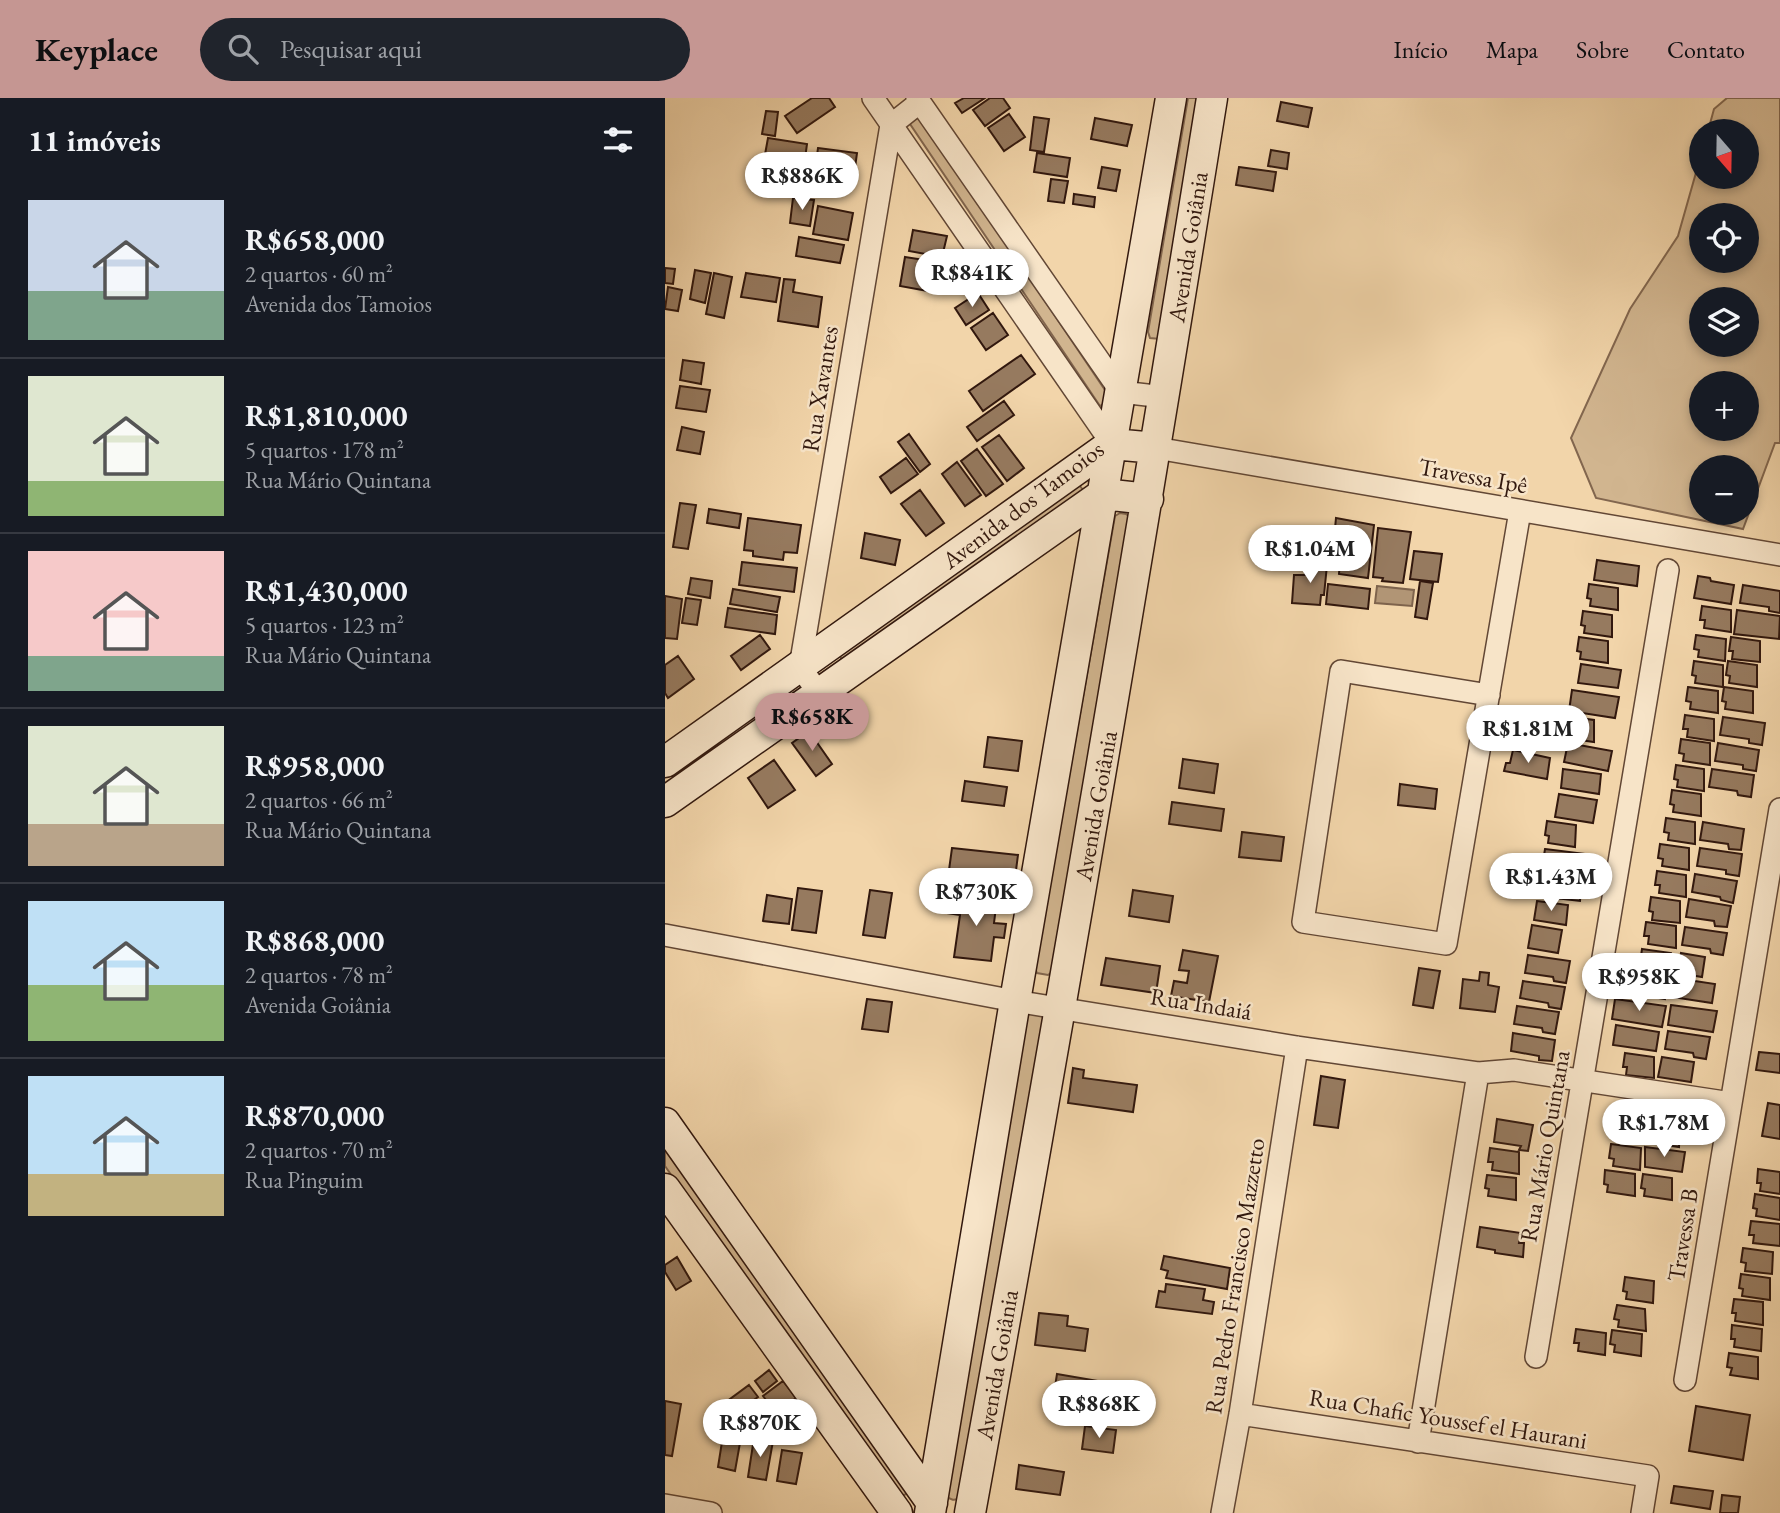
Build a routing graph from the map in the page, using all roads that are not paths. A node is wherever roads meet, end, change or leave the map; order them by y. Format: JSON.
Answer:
{"nodes":[{"id":1,"x":873,"y":98,"type":"edge"},
{"id":2,"x":1171,"y":98,"type":"edge"},
{"id":3,"x":1212,"y":98,"type":"edge"},
{"id":4,"x":919,"y":100,"type":"edge"},
{"id":5,"x":891,"y":125,"type":"junction"},
{"id":6,"x":1121,"y":392,"type":"junction"},
{"id":7,"x":1164,"y":397,"type":"junction"},
{"id":8,"x":1112,"y":444,"type":"junction"},
{"id":9,"x":1156,"y":448,"type":"junction"},
{"id":10,"x":1103,"y":494,"type":"junction"},
{"id":11,"x":1148,"y":499,"type":"junction"},
{"id":12,"x":1520,"y":511,"type":"junction"},
{"id":13,"x":1780,"y":555,"type":"edge"},
{"id":14,"x":1668,"y":570,"type":"dead end"},
{"id":15,"x":800,"y":667,"type":"junction"},
{"id":16,"x":818,"y":692,"type":"junction"},
{"id":17,"x":1489,"y":695,"type":"junction"},
{"id":18,"x":665,"y":762,"type":"edge"},
{"id":19,"x":665,"y":802,"type":"edge"},
{"id":20,"x":1780,"y":809,"type":"edge"},
{"id":21,"x":665,"y":935,"type":"edge"},
{"id":22,"x":1015,"y":1001,"type":"junction"},
{"id":23,"x":1062,"y":1007,"type":"junction"},
{"id":24,"x":1297,"y":1046,"type":"junction"},
{"id":25,"x":1478,"y":1073,"type":"junction"},
{"id":26,"x":1583,"y":1080,"type":"junction"},
{"id":27,"x":1731,"y":1103,"type":"junction"},
{"id":28,"x":665,"y":1123,"type":"edge"},
{"id":29,"x":665,"y":1189,"type":"edge"},
{"id":30,"x":1536,"y":1357,"type":"dead end"},
{"id":31,"x":1685,"y":1380,"type":"dead end"},
{"id":32,"x":1240,"y":1414,"type":"junction"},
{"id":33,"x":1418,"y":1442,"type":"junction"},
{"id":34,"x":665,"y":1505,"type":"edge"},
{"id":35,"x":931,"y":1508,"type":"edge"},
{"id":36,"x":970,"y":1512,"type":"edge"},
{"id":37,"x":711,"y":1513,"type":"edge"},
{"id":38,"x":897,"y":1513,"type":"edge"},
{"id":39,"x":1222,"y":1513,"type":"edge"},
{"id":40,"x":1642,"y":1513,"type":"edge"}],
"edges":[{"from":1,"to":5,"type":"street","name":"Avenida dos Tamoios"},
{"from":2,"to":6,"type":"street","name":"Avenida Goiânia"},
{"from":3,"to":7,"type":"street","name":"Avenida Goiânia"},
{"from":4,"to":5,"type":"street"},
{"from":4,"to":6,"type":"street"},
{"from":5,"to":8,"type":"street","name":"Avenida dos Tamoios"},
{"from":5,"to":15,"type":"street","name":"Rua Xavantes"},
{"from":6,"to":7,"type":"street"},
{"from":6,"to":8,"type":"street","name":"Avenida Goiânia"},
{"from":7,"to":9,"type":"street","name":"Avenida Goiânia"},
{"from":8,"to":9,"type":"street"},
{"from":8,"to":10,"type":"street","name":"Avenida Goiânia"},
{"from":8,"to":15,"type":"street","name":"Avenida dos Tamoios"},
{"from":9,"to":11,"type":"street","name":"Avenida Goiânia"},
{"from":9,"to":12,"type":"street","name":"Travessa Ipê"},
{"from":10,"to":11,"type":"street"},
{"from":10,"to":16,"type":"street","name":"Avenida dos Tamoios"},
{"from":10,"to":22,"type":"street","name":"Avenida Goiânia"},
{"from":11,"to":23,"type":"street","name":"Avenida Goiânia"},
{"from":12,"to":13,"type":"street","name":"Travessa Ipê"},
{"from":12,"to":17,"type":"street"},
{"from":14,"to":26,"type":"street","name":"Rua Mário Quintana"},
{"from":15,"to":16,"type":"street"},
{"from":15,"to":18,"type":"street","name":"Avenida dos Tamoios"},
{"from":16,"to":19,"type":"street","name":"Avenida dos Tamoios"},
{"from":17,"to":17,"type":"street"},
{"from":20,"to":27,"type":"street","name":"Travessa B"},
{"from":21,"to":22,"type":"street","name":"Rua Indaiá"},
{"from":22,"to":23,"type":"street","name":"Rua Indaiá"},
{"from":22,"to":35,"type":"street","name":"Avenida Goiânia"},
{"from":23,"to":24,"type":"street","name":"Rua Indaiá"},
{"from":23,"to":36,"type":"street","name":"Avenida Goiânia"},
{"from":24,"to":25,"type":"street","name":"Rua Indaiá"},
{"from":24,"to":32,"type":"street","name":"Rua Pedro Francisco Mazzetto"},
{"from":25,"to":26,"type":"street","name":"Rua Indaiá"},
{"from":25,"to":33,"type":"street"},
{"from":26,"to":27,"type":"street","name":"Rua Indaiá"},
{"from":26,"to":30,"type":"street","name":"Rua Mário Quintana"},
{"from":27,"to":31,"type":"street","name":"Travessa B"},
{"from":28,"to":35,"type":"street"},
{"from":29,"to":38,"type":"street"},
{"from":32,"to":33,"type":"street","name":"Rua Chafic Youssef el Haurani"},
{"from":32,"to":39,"type":"street","name":"Rua Pedro Francisco Mazzetto"},
{"from":33,"to":40,"type":"street","name":"Rua Chafic Youssef el Haurani"},
{"from":34,"to":37,"type":"street"},
{"from":35,"to":36,"type":"street"}]}
